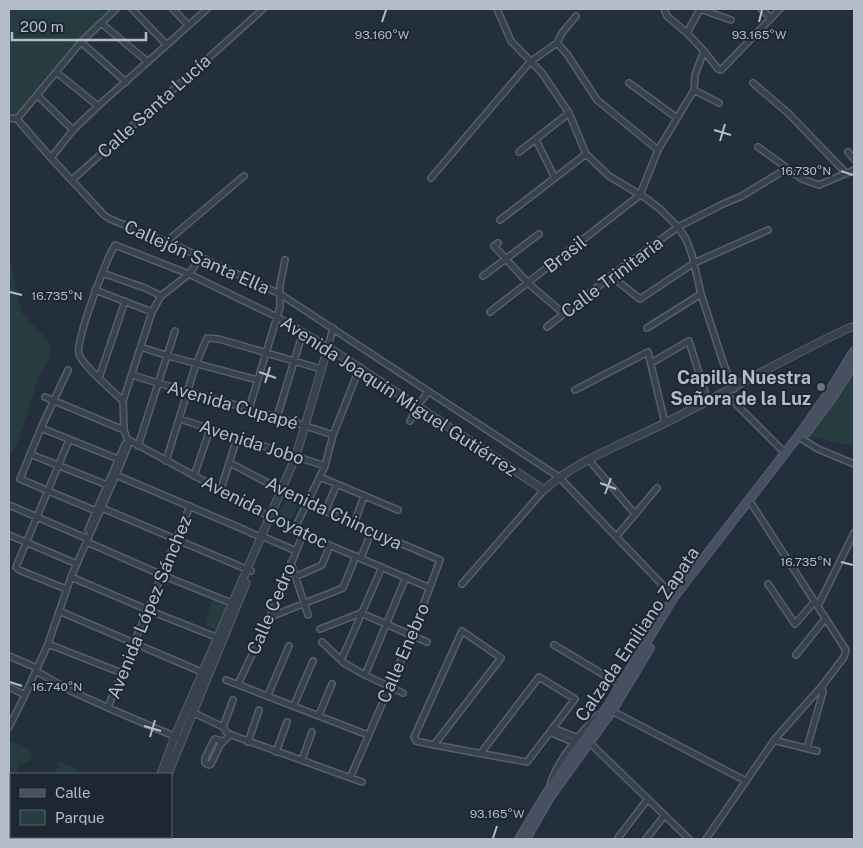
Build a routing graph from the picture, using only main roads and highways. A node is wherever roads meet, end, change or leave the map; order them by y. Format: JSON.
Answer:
{"nodes":[{"id":1,"x":854,"y":351,"type":"edge"},
{"id":2,"x":854,"y":364,"type":"edge"},
{"id":3,"x":756,"y":493,"type":"junction"},
{"id":4,"x":688,"y":583,"type":"junction"},
{"id":5,"x":611,"y":708,"type":"junction"},
{"id":6,"x":519,"y":839,"type":"edge"},
{"id":7,"x":526,"y":839,"type":"edge"}],
"edges":[{"from":1,"to":3,"type":"main road","name":"Calzada Emiliano Zapata"},
{"from":2,"to":3,"type":"main road","name":"Calzada Emiliano Zapata"},
{"from":3,"to":4,"type":"main road","name":"Calzada Emiliano Zapata"},
{"from":3,"to":4,"type":"main road","name":"Calzada Emiliano Zapata"},
{"from":4,"to":5,"type":"main road","name":"Calzada Emiliano Zapata"},
{"from":4,"to":5,"type":"main road","name":"Calzada Emiliano Zapata"},
{"from":5,"to":6,"type":"main road","name":"Calzada Emiliano Zapata"},
{"from":5,"to":7,"type":"main road","name":"Calzada Emiliano Zapata"}]}
